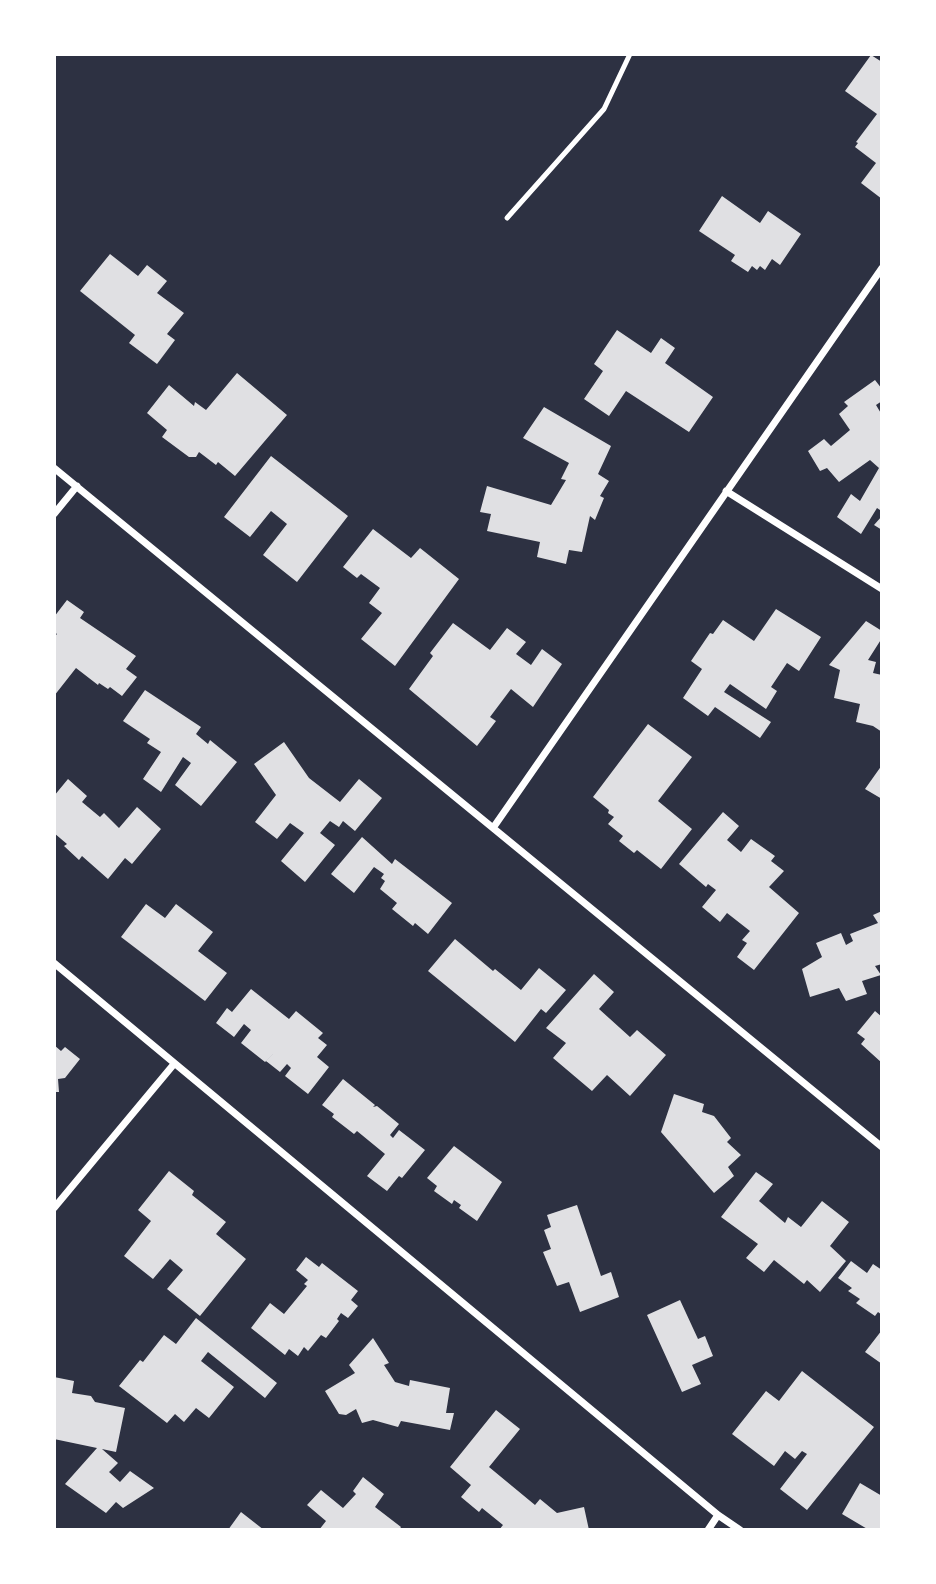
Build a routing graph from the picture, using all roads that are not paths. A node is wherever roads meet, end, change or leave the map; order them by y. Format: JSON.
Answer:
{"nodes":[{"id":1,"x":630,"y":54,"type":"edge"},
{"id":2,"x":507,"y":218,"type":"dead end"},
{"id":3,"x":882,"y":268,"type":"edge"},
{"id":4,"x":54,"y":468,"type":"edge"},
{"id":5,"x":78,"y":486,"type":"junction"},
{"id":6,"x":726,"y":491,"type":"junction"},
{"id":7,"x":54,"y":514,"type":"edge"},
{"id":8,"x":882,"y":589,"type":"edge"},
{"id":9,"x":493,"y":828,"type":"junction"},
{"id":10,"x":54,"y":963,"type":"edge"},
{"id":11,"x":174,"y":1063,"type":"junction"},
{"id":12,"x":882,"y":1147,"type":"edge"},
{"id":13,"x":54,"y":1208,"type":"edge"},
{"id":14,"x":719,"y":1515,"type":"junction"},
{"id":15,"x":708,"y":1530,"type":"edge"},
{"id":16,"x":740,"y":1530,"type":"edge"}],
"edges":[{"from":1,"to":2,"type":"lane"},
{"from":3,"to":6,"type":"street"},
{"from":4,"to":5,"type":"street"},
{"from":5,"to":7,"type":"street"},
{"from":5,"to":9,"type":"street"},
{"from":6,"to":8,"type":"street"},
{"from":6,"to":9,"type":"street"},
{"from":9,"to":12,"type":"street"},
{"from":10,"to":11,"type":"street"},
{"from":11,"to":13,"type":"street"},
{"from":11,"to":14,"type":"street"},
{"from":14,"to":15,"type":"street"},
{"from":14,"to":16,"type":"street"}]}
